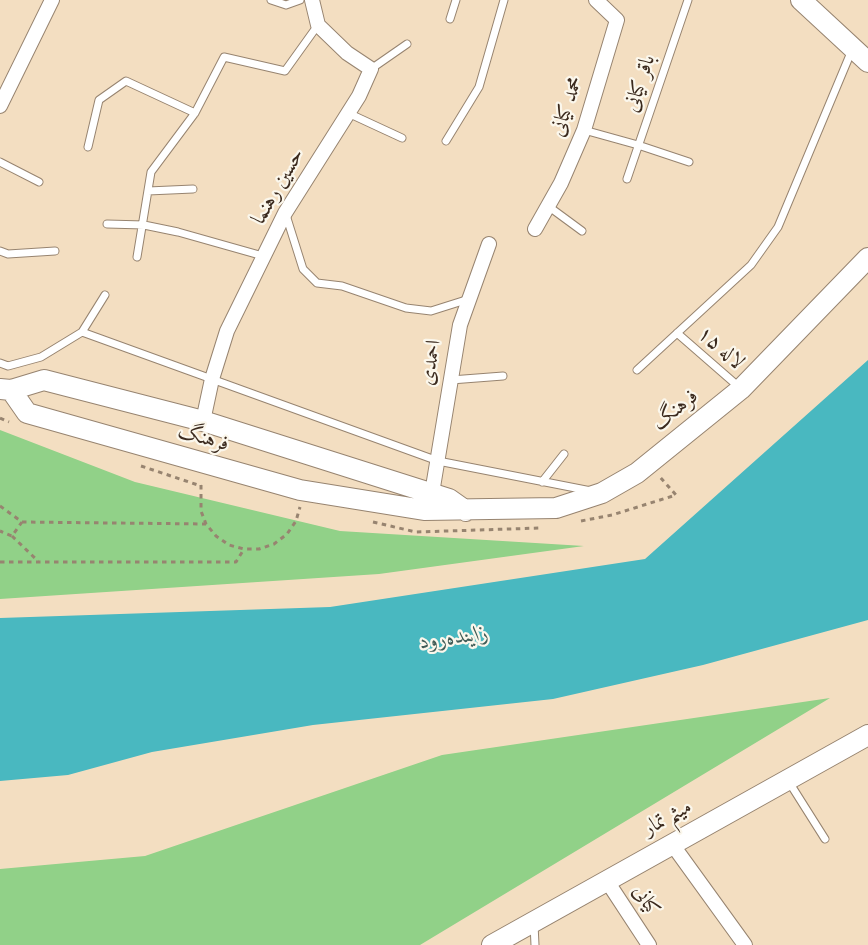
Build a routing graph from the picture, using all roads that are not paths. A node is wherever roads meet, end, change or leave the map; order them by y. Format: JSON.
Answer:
{"nodes":[{"id":1,"x":52,"y":0,"type":"edge"},
{"id":2,"x":272,"y":0,"type":"edge"},
{"id":3,"x":300,"y":0,"type":"edge"},
{"id":4,"x":312,"y":0,"type":"edge"},
{"id":5,"x":456,"y":0,"type":"edge"},
{"id":6,"x":504,"y":0,"type":"edge"},
{"id":7,"x":596,"y":0,"type":"edge"},
{"id":8,"x":688,"y":0,"type":"edge"},
{"id":9,"x":801,"y":0,"type":"edge"},
{"id":10,"x":450,"y":20,"type":"dead end"},
{"id":11,"x":318,"y":25,"type":"junction"},
{"id":12,"x":407,"y":45,"type":"dead end"},
{"id":13,"x":864,"y":58,"type":"edge"},
{"id":14,"x":371,"y":69,"type":"junction"},
{"id":15,"x":1,"y":100,"type":"edge"},
{"id":16,"x":195,"y":113,"type":"junction"},
{"id":17,"x":348,"y":113,"type":"junction"},
{"id":18,"x":584,"y":130,"type":"junction"},
{"id":19,"x":402,"y":138,"type":"dead end"},
{"id":20,"x":446,"y":141,"type":"dead end"},
{"id":21,"x":638,"y":145,"type":"junction"},
{"id":22,"x":88,"y":147,"type":"dead end"},
{"id":23,"x":0,"y":162,"type":"edge"},
{"id":24,"x":689,"y":162,"type":"dead end"},
{"id":25,"x":627,"y":179,"type":"dead end"},
{"id":26,"x":39,"y":182,"type":"dead end"},
{"id":27,"x":194,"y":189,"type":"dead end"},
{"id":28,"x":148,"y":191,"type":"junction"},
{"id":29,"x":548,"y":206,"type":"junction"},
{"id":30,"x":285,"y":213,"type":"junction"},
{"id":31,"x":107,"y":225,"type":"dead end"},
{"id":32,"x":144,"y":225,"type":"junction"},
{"id":33,"x":535,"y":229,"type":"dead end"},
{"id":34,"x":582,"y":231,"type":"dead end"},
{"id":35,"x":489,"y":244,"type":"dead end"},
{"id":36,"x":0,"y":251,"type":"edge"},
{"id":37,"x":55,"y":251,"type":"dead end"},
{"id":38,"x":137,"y":256,"type":"dead end"},
{"id":39,"x":263,"y":256,"type":"junction"},
{"id":40,"x":868,"y":258,"type":"edge"},
{"id":41,"x":105,"y":295,"type":"dead end"},
{"id":42,"x":469,"y":299,"type":"junction"},
{"id":43,"x":82,"y":332,"type":"junction"},
{"id":44,"x":677,"y":333,"type":"junction"},
{"id":45,"x":0,"y":363,"type":"edge"},
{"id":46,"x":637,"y":370,"type":"dead end"},
{"id":47,"x":503,"y":376,"type":"dead end"},
{"id":48,"x":212,"y":379,"type":"junction"},
{"id":49,"x":451,"y":380,"type":"junction"},
{"id":50,"x":741,"y":389,"type":"junction"},
{"id":51,"x":6,"y":390,"type":"edge"},
{"id":52,"x":203,"y":420,"type":"junction"},
{"id":53,"x":564,"y":454,"type":"dead end"},
{"id":54,"x":438,"y":461,"type":"junction"},
{"id":55,"x":542,"y":482,"type":"junction"},
{"id":56,"x":432,"y":493,"type":"junction"},
{"id":57,"x":602,"y":493,"type":"junction"},
{"id":58,"x":466,"y":511,"type":"junction"},
{"id":59,"x":868,"y":735,"type":"edge"},
{"id":60,"x":787,"y":780,"type":"junction"},
{"id":61,"x":825,"y":840,"type":"dead end"},
{"id":62,"x":672,"y":844,"type":"junction"},
{"id":63,"x":607,"y":881,"type":"junction"},
{"id":64,"x":534,"y":921,"type":"junction"},
{"id":65,"x":492,"y":945,"type":"edge"},
{"id":66,"x":535,"y":945,"type":"edge"},
{"id":67,"x":649,"y":945,"type":"edge"},
{"id":68,"x":745,"y":945,"type":"edge"}],
"edges":[{"from":1,"to":15,"type":"street"},
{"from":2,"to":3,"type":"lane"},
{"from":4,"to":11,"type":"street"},
{"from":5,"to":10,"type":"lane"},
{"from":6,"to":20,"type":"lane"},
{"from":7,"to":18,"type":"street","name":"محمد کیانی"},
{"from":8,"to":21,"type":"lane","name":"باقر کیانی"},
{"from":9,"to":13,"type":"street"},
{"from":11,"to":14,"type":"street"},
{"from":11,"to":16,"type":"lane"},
{"from":12,"to":14,"type":"lane"},
{"from":13,"to":44,"type":"lane"},
{"from":14,"to":17,"type":"street","name":"حسین رهنما"},
{"from":16,"to":22,"type":"lane"},
{"from":16,"to":28,"type":"lane"},
{"from":17,"to":19,"type":"lane"},
{"from":17,"to":30,"type":"street","name":"حسین رهنما"},
{"from":18,"to":21,"type":"lane"},
{"from":18,"to":29,"type":"street","name":"محمد کیانی"},
{"from":21,"to":24,"type":"lane"},
{"from":21,"to":25,"type":"lane","name":"باقر کیانی"},
{"from":23,"to":26,"type":"lane"},
{"from":27,"to":28,"type":"lane"},
{"from":28,"to":32,"type":"lane"},
{"from":29,"to":33,"type":"street","name":"محمد کیانی"},
{"from":29,"to":34,"type":"lane"},
{"from":30,"to":39,"type":"street","name":"حسین رهنما"},
{"from":30,"to":42,"type":"lane"},
{"from":31,"to":32,"type":"lane"},
{"from":32,"to":38,"type":"lane"},
{"from":32,"to":39,"type":"lane"},
{"from":35,"to":42,"type":"street","name":"احمدی"},
{"from":36,"to":37,"type":"lane"},
{"from":39,"to":48,"type":"street","name":"حسین رهنما"},
{"from":40,"to":50,"type":"street","name":"فرهنگ"},
{"from":41,"to":43,"type":"lane"},
{"from":42,"to":49,"type":"street","name":"احمدی"},
{"from":43,"to":45,"type":"lane"},
{"from":43,"to":48,"type":"lane"},
{"from":44,"to":46,"type":"lane"},
{"from":44,"to":50,"type":"lane","name":"لاله ۱۵"},
{"from":47,"to":49,"type":"lane"},
{"from":48,"to":52,"type":"street","name":"حسین رهنما"},
{"from":48,"to":54,"type":"lane"},
{"from":49,"to":54,"type":"street","name":"احمدی"},
{"from":50,"to":57,"type":"street","name":"فرهنگ"},
{"from":51,"to":52,"type":"street","name":"فرهنگ"},
{"from":51,"to":58,"type":"street","name":"فرهنگ"},
{"from":52,"to":56,"type":"street","name":"فرهنگ"},
{"from":53,"to":55,"type":"lane"},
{"from":54,"to":55,"type":"lane"},
{"from":54,"to":56,"type":"street","name":"احمدی"},
{"from":55,"to":57,"type":"lane"},
{"from":56,"to":58,"type":"street","name":"فرهنگ"},
{"from":57,"to":58,"type":"street","name":"فرهنگ"},
{"from":59,"to":60,"type":"street","name":"میثم تمار"},
{"from":60,"to":61,"type":"lane"},
{"from":60,"to":62,"type":"street","name":"میثم تمار"},
{"from":62,"to":63,"type":"street","name":"میثم تمار"},
{"from":62,"to":68,"type":"street"},
{"from":63,"to":64,"type":"street","name":"میثم تمار"},
{"from":63,"to":67,"type":"street","name":"کیانی"},
{"from":64,"to":65,"type":"street","name":"میثم تمار"},
{"from":64,"to":66,"type":"lane"}]}
